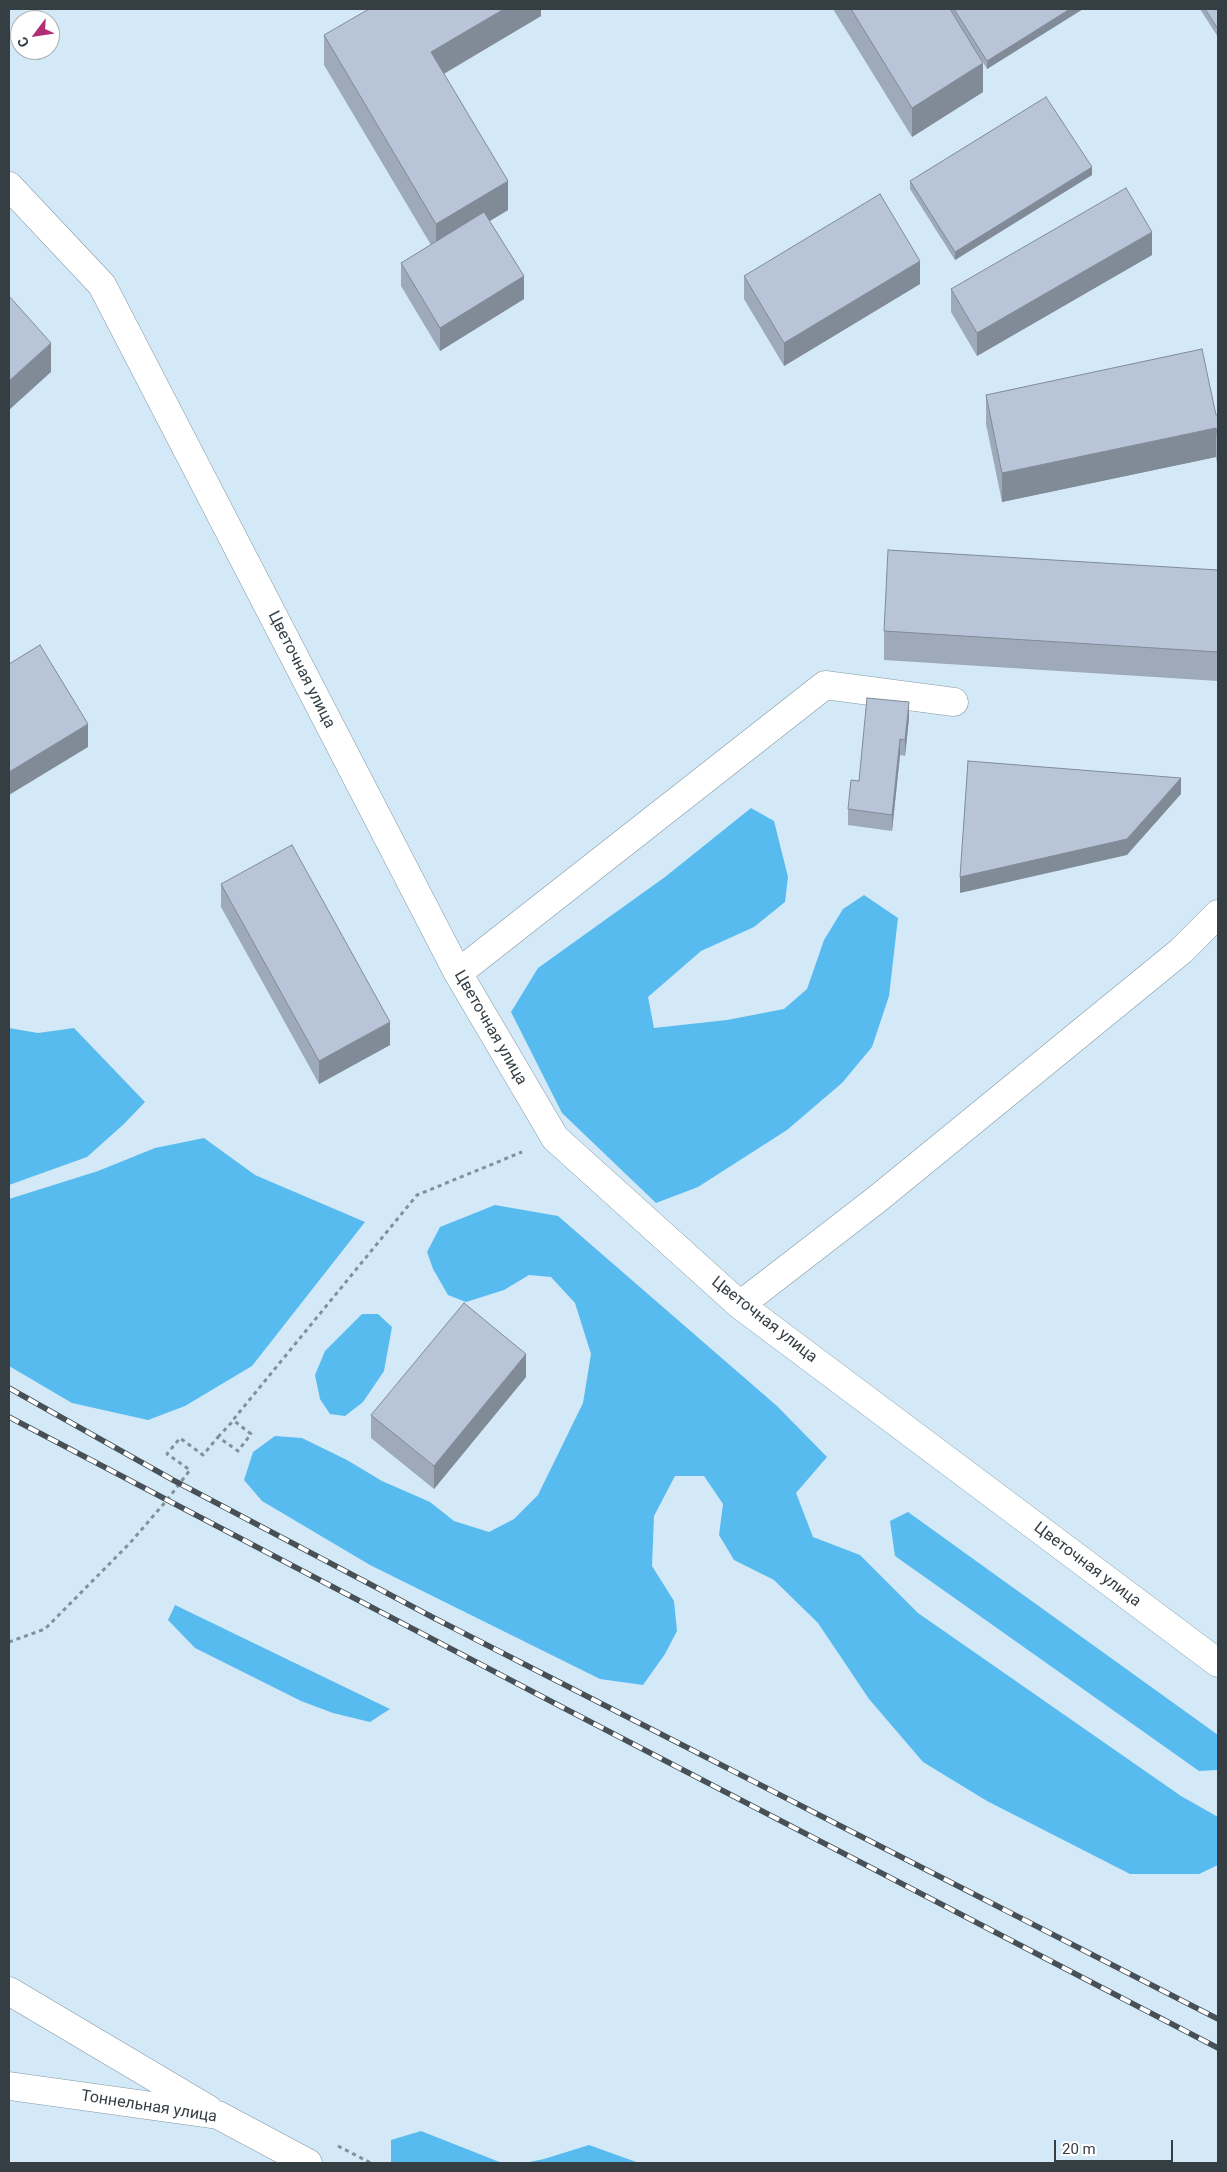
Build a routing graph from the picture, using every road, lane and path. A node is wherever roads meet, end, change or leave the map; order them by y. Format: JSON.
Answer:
{"nodes":[{"id":1,"x":9,"y":186,"type":"edge"},
{"id":2,"x":954,"y":702,"type":"dead end"},
{"id":3,"x":1218,"y":914,"type":"edge"},
{"id":4,"x":458,"y":973,"type":"junction"},
{"id":5,"x":555,"y":1138,"type":"junction"},
{"id":6,"x":740,"y":1305,"type":"junction"},
{"id":7,"x":233,"y":1420,"type":"junction"},
{"id":8,"x":218,"y":1437,"type":"junction"},
{"id":9,"x":9,"y":1642,"type":"edge"},
{"id":10,"x":1218,"y":1663,"type":"edge"},
{"id":11,"x":9,"y":1991,"type":"edge"},
{"id":12,"x":9,"y":2086,"type":"edge"},
{"id":13,"x":218,"y":2115,"type":"junction"},
{"id":14,"x":308,"y":2163,"type":"edge"}],
"edges":[{"from":1,"to":4,"type":"street","name":"Цветочная улица"},
{"from":2,"to":4,"type":"street"},
{"from":3,"to":6,"type":"street"},
{"from":4,"to":5,"type":"street","name":"Цветочная улица"},
{"from":5,"to":6,"type":"street","name":"Цветочная улица"},
{"from":5,"to":7,"type":"path"},
{"from":6,"to":10,"type":"street","name":"Цветочная улица"},
{"from":7,"to":8,"type":"path"},
{"from":7,"to":8,"type":"path"},
{"from":8,"to":9,"type":"path"},
{"from":11,"to":13,"type":"street"},
{"from":12,"to":13,"type":"street","name":"Тоннельная улица"},
{"from":13,"to":14,"type":"street","name":"Тоннельная улица"}]}
